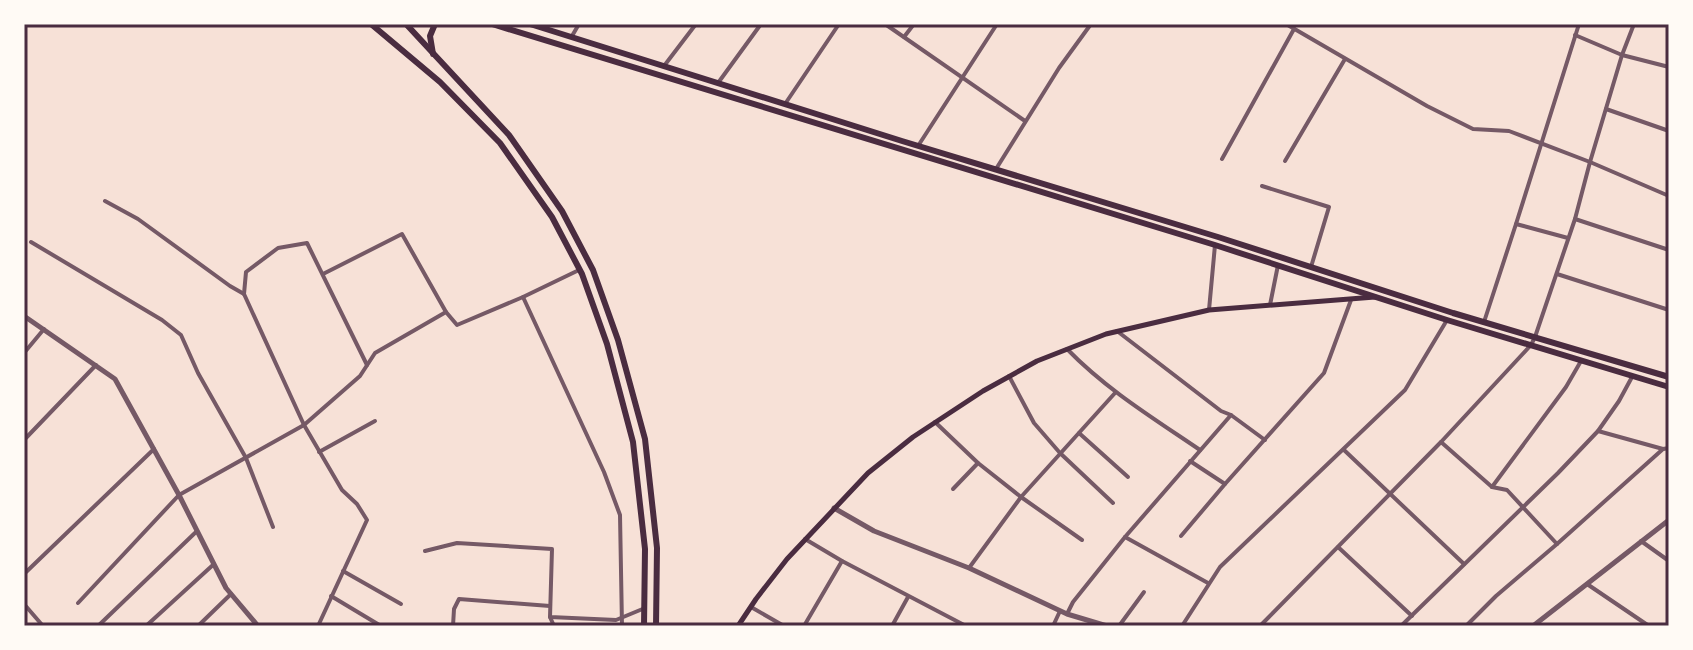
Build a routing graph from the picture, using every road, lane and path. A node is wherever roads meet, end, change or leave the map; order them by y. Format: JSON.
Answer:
{"nodes":[{"id":1,"x":371,"y":24,"type":"edge"},
{"id":2,"x":406,"y":24,"type":"edge"},
{"id":3,"x":435,"y":24,"type":"edge"},
{"id":4,"x":492,"y":24,"type":"edge"},
{"id":5,"x":530,"y":24,"type":"edge"},
{"id":6,"x":579,"y":24,"type":"edge"},
{"id":7,"x":696,"y":24,"type":"edge"},
{"id":8,"x":761,"y":24,"type":"edge"},
{"id":9,"x":839,"y":24,"type":"edge"},
{"id":10,"x":885,"y":24,"type":"edge"},
{"id":11,"x":914,"y":24,"type":"edge"},
{"id":12,"x":997,"y":24,"type":"edge"},
{"id":13,"x":1091,"y":24,"type":"edge"},
{"id":14,"x":1286,"y":24,"type":"edge"},
{"id":15,"x":1579,"y":24,"type":"edge"},
{"id":16,"x":1634,"y":24,"type":"edge"},
{"id":17,"x":1294,"y":29,"type":"junction"},
{"id":18,"x":1575,"y":35,"type":"junction"},
{"id":19,"x":572,"y":37,"type":"junction"},
{"id":20,"x":904,"y":37,"type":"junction"},
{"id":21,"x":433,"y":54,"type":"junction"},
{"id":22,"x":1622,"y":55,"type":"junction"},
{"id":23,"x":1345,"y":59,"type":"junction"},
{"id":24,"x":664,"y":66,"type":"junction"},
{"id":25,"x":1669,"y":67,"type":"edge"},
{"id":26,"x":962,"y":77,"type":"junction"},
{"id":27,"x":718,"y":83,"type":"junction"},
{"id":28,"x":785,"y":104,"type":"junction"},
{"id":29,"x":1606,"y":109,"type":"junction"},
{"id":30,"x":1025,"y":121,"type":"junction"},
{"id":31,"x":1669,"y":131,"type":"edge"},
{"id":32,"x":1542,"y":143,"type":"junction"},
{"id":33,"x":918,"y":146,"type":"junction"},
{"id":34,"x":1222,"y":159,"type":"dead end"},
{"id":35,"x":1285,"y":161,"type":"dead end"},
{"id":36,"x":1590,"y":162,"type":"junction"},
{"id":37,"x":996,"y":169,"type":"junction"},
{"id":38,"x":1262,"y":186,"type":"dead end"},
{"id":39,"x":1669,"y":196,"type":"edge"},
{"id":40,"x":105,"y":201,"type":"dead end"},
{"id":41,"x":1575,"y":219,"type":"junction"},
{"id":42,"x":1516,"y":224,"type":"junction"},
{"id":43,"x":1568,"y":238,"type":"junction"},
{"id":44,"x":31,"y":242,"type":"dead end"},
{"id":45,"x":1215,"y":245,"type":"junction"},
{"id":46,"x":1669,"y":250,"type":"edge"},
{"id":47,"x":1278,"y":265,"type":"junction"},
{"id":48,"x":1311,"y":267,"type":"junction"},
{"id":49,"x":579,"y":269,"type":"junction"},
{"id":50,"x":323,"y":274,"type":"junction"},
{"id":51,"x":1557,"y":274,"type":"junction"},
{"id":52,"x":244,"y":294,"type":"junction"},
{"id":53,"x":523,"y":297,"type":"junction"},
{"id":54,"x":1376,"y":297,"type":"junction"},
{"id":55,"x":1351,"y":300,"type":"junction"},
{"id":56,"x":1270,"y":305,"type":"junction"},
{"id":57,"x":1209,"y":310,"type":"junction"},
{"id":58,"x":1669,"y":310,"type":"edge"},
{"id":59,"x":446,"y":312,"type":"junction"},
{"id":60,"x":24,"y":316,"type":"edge"},
{"id":61,"x":1447,"y":320,"type":"junction"},
{"id":62,"x":1484,"y":322,"type":"junction"},
{"id":63,"x":44,"y":329,"type":"junction"},
{"id":64,"x":1117,"y":331,"type":"junction"},
{"id":65,"x":1535,"y":337,"type":"junction"},
{"id":66,"x":1531,"y":345,"type":"junction"},
{"id":67,"x":1067,"y":349,"type":"junction"},
{"id":68,"x":24,"y":353,"type":"edge"},
{"id":69,"x":1581,"y":361,"type":"junction"},
{"id":70,"x":96,"y":365,"type":"junction"},
{"id":71,"x":367,"y":365,"type":"junction"},
{"id":72,"x":1009,"y":376,"type":"junction"},
{"id":73,"x":1632,"y":377,"type":"junction"},
{"id":74,"x":1669,"y":377,"type":"edge"},
{"id":75,"x":1669,"y":387,"type":"edge"},
{"id":76,"x":1115,"y":393,"type":"junction"},
{"id":77,"x":1231,"y":415,"type":"junction"},
{"id":78,"x":375,"y":421,"type":"dead end"},
{"id":79,"x":935,"y":422,"type":"junction"},
{"id":80,"x":304,"y":425,"type":"junction"},
{"id":81,"x":1598,"y":431,"type":"junction"},
{"id":82,"x":1079,"y":433,"type":"junction"},
{"id":83,"x":24,"y":440,"type":"edge"},
{"id":84,"x":1265,"y":440,"type":"junction"},
{"id":85,"x":1441,"y":442,"type":"junction"},
{"id":86,"x":1666,"y":448,"type":"edge"},
{"id":87,"x":154,"y":449,"type":"junction"},
{"id":88,"x":1200,"y":450,"type":"junction"},
{"id":89,"x":1344,"y":450,"type":"junction"},
{"id":90,"x":319,"y":452,"type":"junction"},
{"id":91,"x":1060,"y":453,"type":"junction"},
{"id":92,"x":246,"y":458,"type":"junction"},
{"id":93,"x":1190,"y":461,"type":"junction"},
{"id":94,"x":978,"y":463,"type":"junction"},
{"id":95,"x":1128,"y":477,"type":"dead end"},
{"id":96,"x":1225,"y":484,"type":"junction"},
{"id":97,"x":1492,"y":487,"type":"junction"},
{"id":98,"x":953,"y":489,"type":"dead end"},
{"id":99,"x":1390,"y":494,"type":"junction"},
{"id":100,"x":179,"y":495,"type":"junction"},
{"id":101,"x":1021,"y":497,"type":"junction"},
{"id":102,"x":1113,"y":503,"type":"dead end"},
{"id":103,"x":1522,"y":506,"type":"junction"},
{"id":104,"x":834,"y":508,"type":"junction"},
{"id":105,"x":1669,"y":520,"type":"edge"},
{"id":106,"x":273,"y":527,"type":"dead end"},
{"id":107,"x":197,"y":531,"type":"junction"},
{"id":108,"x":1181,"y":536,"type":"dead end"},
{"id":109,"x":1125,"y":537,"type":"junction"},
{"id":110,"x":805,"y":539,"type":"junction"},
{"id":111,"x":1082,"y":540,"type":"dead end"},
{"id":112,"x":1641,"y":541,"type":"junction"},
{"id":113,"x":1557,"y":544,"type":"junction"},
{"id":114,"x":1338,"y":547,"type":"junction"},
{"id":115,"x":425,"y":551,"type":"dead end"},
{"id":116,"x":842,"y":561,"type":"junction"},
{"id":117,"x":1669,"y":561,"type":"edge"},
{"id":118,"x":214,"y":564,"type":"junction"},
{"id":119,"x":1464,"y":565,"type":"junction"},
{"id":120,"x":969,"y":568,"type":"junction"},
{"id":121,"x":343,"y":571,"type":"junction"},
{"id":122,"x":24,"y":574,"type":"edge"},
{"id":123,"x":1208,"y":583,"type":"junction"},
{"id":124,"x":1587,"y":584,"type":"junction"},
{"id":125,"x":1144,"y":592,"type":"dead end"},
{"id":126,"x":231,"y":594,"type":"junction"},
{"id":127,"x":331,"y":596,"type":"junction"},
{"id":128,"x":908,"y":597,"type":"junction"},
{"id":129,"x":78,"y":603,"type":"dead end"},
{"id":130,"x":24,"y":604,"type":"edge"},
{"id":131,"x":401,"y":604,"type":"dead end"},
{"id":132,"x":550,"y":606,"type":"junction"},
{"id":133,"x":751,"y":607,"type":"junction"},
{"id":134,"x":645,"y":608,"type":"junction"},
{"id":135,"x":1060,"y":611,"type":"junction"},
{"id":136,"x":1067,"y":614,"type":"junction"},
{"id":137,"x":1412,"y":616,"type":"junction"},
{"id":138,"x":550,"y":617,"type":"junction"},
{"id":139,"x":623,"y":617,"type":"junction"},
{"id":140,"x":953,"y":620,"type":"junction"},
{"id":141,"x":1537,"y":625,"type":"edge"},
{"id":142,"x":43,"y":626,"type":"edge"},
{"id":143,"x":98,"y":626,"type":"edge"},
{"id":144,"x":146,"y":626,"type":"edge"},
{"id":145,"x":198,"y":626,"type":"edge"},
{"id":146,"x":258,"y":626,"type":"edge"},
{"id":147,"x":318,"y":626,"type":"edge"},
{"id":148,"x":381,"y":626,"type":"edge"},
{"id":149,"x":453,"y":626,"type":"edge"},
{"id":150,"x":554,"y":626,"type":"edge"},
{"id":151,"x":622,"y":626,"type":"edge"},
{"id":152,"x":644,"y":626,"type":"edge"},
{"id":153,"x":656,"y":626,"type":"edge"},
{"id":154,"x":738,"y":626,"type":"edge"},
{"id":155,"x":784,"y":626,"type":"edge"},
{"id":156,"x":804,"y":626,"type":"edge"},
{"id":157,"x":892,"y":626,"type":"edge"},
{"id":158,"x":949,"y":626,"type":"edge"},
{"id":159,"x":966,"y":626,"type":"edge"},
{"id":160,"x":1053,"y":626,"type":"edge"},
{"id":161,"x":1107,"y":626,"type":"edge"},
{"id":162,"x":1119,"y":626,"type":"edge"},
{"id":163,"x":1182,"y":626,"type":"edge"},
{"id":164,"x":1260,"y":626,"type":"edge"},
{"id":165,"x":1401,"y":626,"type":"edge"},
{"id":166,"x":1466,"y":626,"type":"edge"},
{"id":167,"x":1649,"y":626,"type":"edge"}],
"edges":[{"from":1,"to":49,"type":"main road"},
{"from":2,"to":21,"type":"main road"},
{"from":3,"to":21,"type":"main road"},
{"from":4,"to":45,"type":"main road"},
{"from":5,"to":19,"type":"main road"},
{"from":6,"to":19,"type":"street"},
{"from":7,"to":24,"type":"street"},
{"from":8,"to":27,"type":"street"},
{"from":9,"to":28,"type":"street"},
{"from":10,"to":20,"type":"street"},
{"from":11,"to":20,"type":"street"},
{"from":12,"to":26,"type":"street"},
{"from":13,"to":30,"type":"street"},
{"from":14,"to":17,"type":"street"},
{"from":15,"to":18,"type":"street"},
{"from":16,"to":22,"type":"street"},
{"from":17,"to":23,"type":"street"},
{"from":17,"to":34,"type":"street"},
{"from":18,"to":22,"type":"street"},
{"from":18,"to":32,"type":"street"},
{"from":19,"to":24,"type":"main road"},
{"from":20,"to":26,"type":"street"},
{"from":21,"to":153,"type":"main road"},
{"from":22,"to":25,"type":"street"},
{"from":22,"to":29,"type":"street"},
{"from":23,"to":32,"type":"street"},
{"from":23,"to":35,"type":"street"},
{"from":24,"to":27,"type":"main road"},
{"from":26,"to":30,"type":"street"},
{"from":26,"to":33,"type":"street"},
{"from":27,"to":28,"type":"main road"},
{"from":28,"to":33,"type":"main road"},
{"from":29,"to":31,"type":"street"},
{"from":29,"to":36,"type":"street"},
{"from":30,"to":37,"type":"street"},
{"from":32,"to":36,"type":"street"},
{"from":32,"to":42,"type":"street"},
{"from":33,"to":37,"type":"main road"},
{"from":36,"to":39,"type":"street"},
{"from":36,"to":41,"type":"street"},
{"from":37,"to":48,"type":"main road"},
{"from":38,"to":48,"type":"street"},
{"from":40,"to":52,"type":"street"},
{"from":41,"to":43,"type":"street"},
{"from":41,"to":46,"type":"street"},
{"from":42,"to":43,"type":"street"},
{"from":42,"to":62,"type":"street"},
{"from":43,"to":51,"type":"street"},
{"from":44,"to":92,"type":"street"},
{"from":45,"to":47,"type":"main road"},
{"from":45,"to":57,"type":"street"},
{"from":47,"to":54,"type":"main road"},
{"from":47,"to":56,"type":"street"},
{"from":48,"to":62,"type":"main road"},
{"from":49,"to":53,"type":"street"},
{"from":49,"to":134,"type":"main road"},
{"from":50,"to":52,"type":"street"},
{"from":50,"to":59,"type":"street"},
{"from":50,"to":71,"type":"street"},
{"from":51,"to":58,"type":"street"},
{"from":51,"to":65,"type":"street"},
{"from":52,"to":80,"type":"street"},
{"from":53,"to":59,"type":"street"},
{"from":53,"to":139,"type":"street"},
{"from":54,"to":55,"type":"main road"},
{"from":54,"to":61,"type":"main road"},
{"from":55,"to":56,"type":"main road"},
{"from":55,"to":84,"type":"street"},
{"from":56,"to":57,"type":"main road"},
{"from":57,"to":64,"type":"main road"},
{"from":59,"to":71,"type":"street"},
{"from":60,"to":63,"type":"street"},
{"from":61,"to":66,"type":"main road"},
{"from":61,"to":89,"type":"street"},
{"from":62,"to":65,"type":"main road"},
{"from":63,"to":68,"type":"street"},
{"from":63,"to":70,"type":"street"},
{"from":64,"to":67,"type":"main road"},
{"from":64,"to":77,"type":"street"},
{"from":65,"to":66,"type":"street"},
{"from":65,"to":74,"type":"main road"},
{"from":66,"to":69,"type":"main road"},
{"from":66,"to":85,"type":"street"},
{"from":67,"to":72,"type":"main road"},
{"from":67,"to":76,"type":"street"},
{"from":69,"to":73,"type":"main road"},
{"from":69,"to":97,"type":"street"},
{"from":70,"to":83,"type":"street"},
{"from":70,"to":87,"type":"street"},
{"from":71,"to":80,"type":"street"},
{"from":72,"to":79,"type":"main road"},
{"from":72,"to":91,"type":"street"},
{"from":73,"to":75,"type":"main road"},
{"from":73,"to":81,"type":"street"},
{"from":76,"to":82,"type":"street"},
{"from":76,"to":88,"type":"street"},
{"from":77,"to":84,"type":"street"},
{"from":77,"to":88,"type":"street"},
{"from":78,"to":90,"type":"street"},
{"from":79,"to":94,"type":"street"},
{"from":79,"to":104,"type":"main road"},
{"from":80,"to":90,"type":"street"},
{"from":80,"to":92,"type":"street"},
{"from":81,"to":86,"type":"street"},
{"from":81,"to":103,"type":"street"},
{"from":82,"to":91,"type":"street"},
{"from":82,"to":95,"type":"street"},
{"from":84,"to":96,"type":"street"},
{"from":85,"to":97,"type":"street"},
{"from":85,"to":99,"type":"street"},
{"from":86,"to":113,"type":"street"},
{"from":87,"to":100,"type":"street"},
{"from":87,"to":122,"type":"street"},
{"from":88,"to":93,"type":"street"},
{"from":89,"to":99,"type":"street"},
{"from":89,"to":123,"type":"street"},
{"from":90,"to":121,"type":"street"},
{"from":91,"to":101,"type":"street"},
{"from":91,"to":102,"type":"street"},
{"from":92,"to":100,"type":"street"},
{"from":92,"to":106,"type":"street"},
{"from":93,"to":96,"type":"street"},
{"from":93,"to":109,"type":"street"},
{"from":94,"to":98,"type":"street"},
{"from":94,"to":101,"type":"street"},
{"from":96,"to":108,"type":"street"},
{"from":97,"to":103,"type":"street"},
{"from":99,"to":114,"type":"street"},
{"from":99,"to":119,"type":"street"},
{"from":100,"to":107,"type":"street"},
{"from":100,"to":129,"type":"street"},
{"from":101,"to":111,"type":"street"},
{"from":101,"to":120,"type":"street"},
{"from":103,"to":113,"type":"street"},
{"from":103,"to":119,"type":"street"},
{"from":104,"to":110,"type":"main road"},
{"from":104,"to":120,"type":"street"},
{"from":105,"to":112,"type":"street"},
{"from":107,"to":118,"type":"street"},
{"from":107,"to":143,"type":"street"},
{"from":109,"to":123,"type":"street"},
{"from":109,"to":136,"type":"street"},
{"from":110,"to":116,"type":"street"},
{"from":110,"to":133,"type":"main road"},
{"from":112,"to":117,"type":"street"},
{"from":112,"to":124,"type":"street"},
{"from":113,"to":166,"type":"street"},
{"from":114,"to":137,"type":"street"},
{"from":114,"to":164,"type":"street"},
{"from":115,"to":132,"type":"street"},
{"from":116,"to":128,"type":"street"},
{"from":116,"to":156,"type":"street"},
{"from":118,"to":126,"type":"street"},
{"from":118,"to":144,"type":"street"},
{"from":119,"to":137,"type":"street"},
{"from":120,"to":135,"type":"street"},
{"from":121,"to":127,"type":"street"},
{"from":121,"to":131,"type":"street"},
{"from":123,"to":163,"type":"street"},
{"from":124,"to":141,"type":"street"},
{"from":124,"to":167,"type":"street"},
{"from":125,"to":162,"type":"street"},
{"from":126,"to":145,"type":"street"},
{"from":126,"to":146,"type":"street"},
{"from":127,"to":147,"type":"street"},
{"from":127,"to":148,"type":"street"},
{"from":128,"to":140,"type":"street"},
{"from":128,"to":157,"type":"street"},
{"from":130,"to":142,"type":"street"},
{"from":132,"to":138,"type":"street"},
{"from":132,"to":149,"type":"street"},
{"from":133,"to":154,"type":"main road"},
{"from":133,"to":155,"type":"street"},
{"from":134,"to":139,"type":"street"},
{"from":134,"to":152,"type":"main road"},
{"from":135,"to":136,"type":"street"},
{"from":135,"to":160,"type":"street"},
{"from":136,"to":161,"type":"street"},
{"from":137,"to":165,"type":"street"},
{"from":138,"to":139,"type":"street"},
{"from":138,"to":150,"type":"street"},
{"from":139,"to":151,"type":"street"},
{"from":140,"to":158,"type":"street"},
{"from":140,"to":159,"type":"street"}]}
